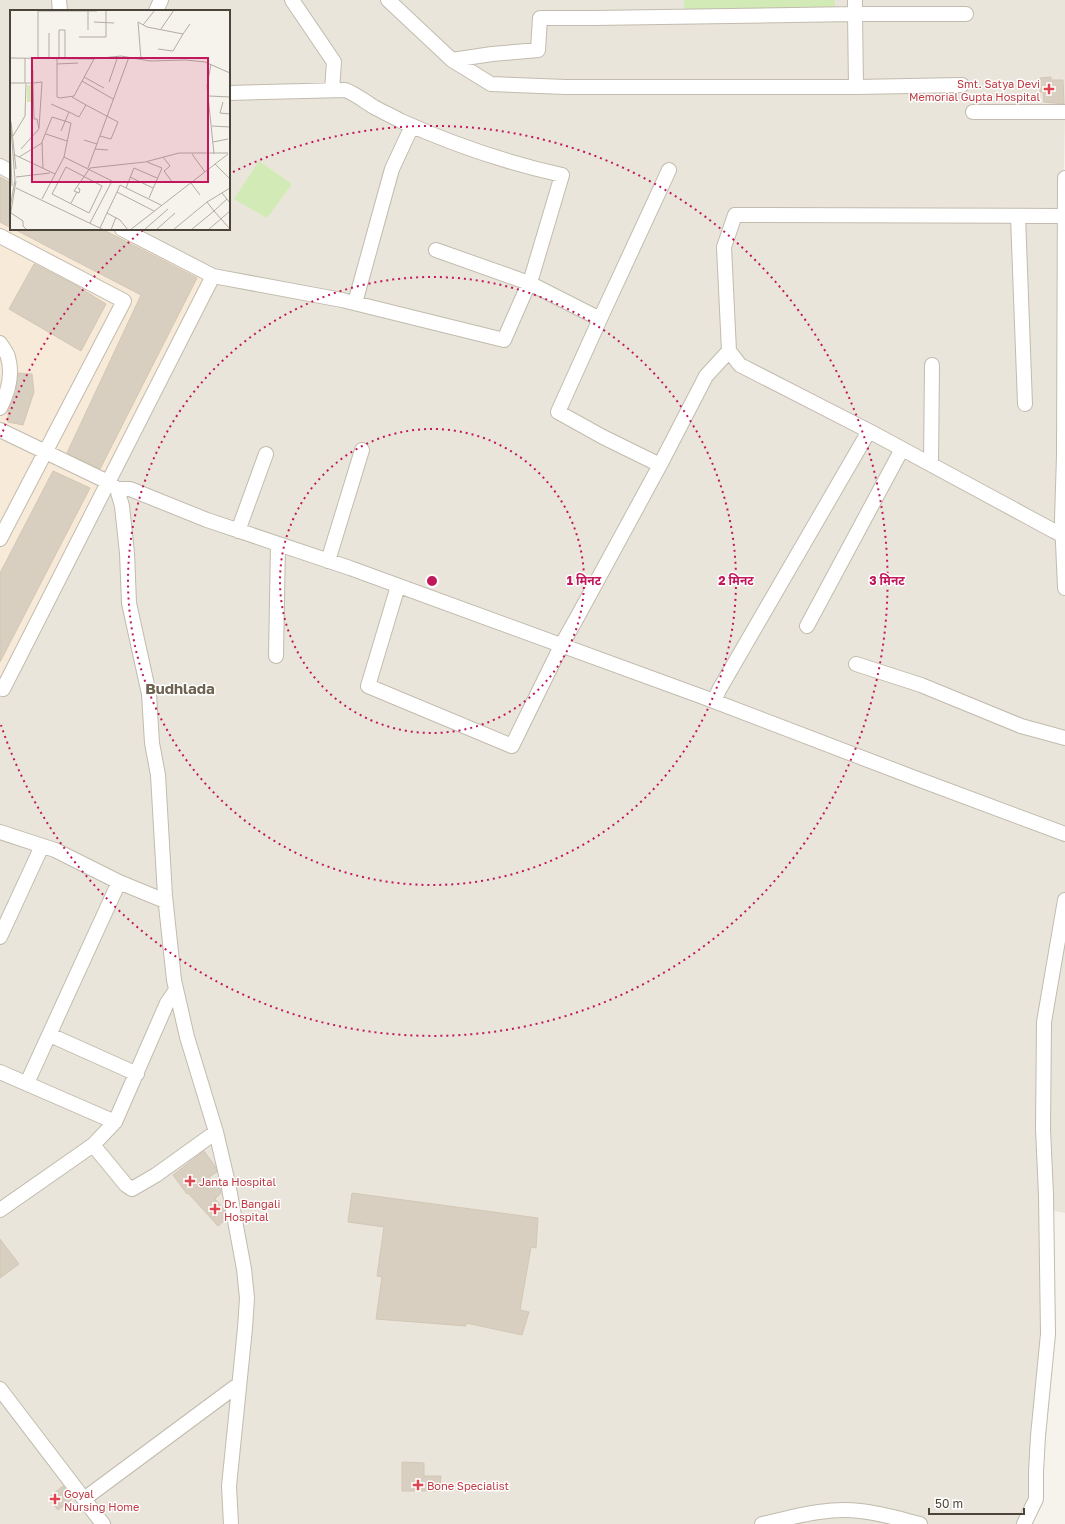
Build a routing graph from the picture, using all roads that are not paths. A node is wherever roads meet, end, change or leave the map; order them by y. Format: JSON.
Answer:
{"nodes":[{"id":1,"x":59,"y":0,"type":"edge"},
{"id":2,"x":161,"y":0,"type":"edge"},
{"id":3,"x":292,"y":0,"type":"edge"},
{"id":4,"x":388,"y":0,"type":"edge"},
{"id":5,"x":855,"y":0,"type":"edge"},
{"id":6,"x":60,"y":10,"type":"edge"},
{"id":7,"x":156,"y":10,"type":"edge"},
{"id":8,"x":855,"y":14,"type":"junction"},
{"id":9,"x":966,"y":14,"type":"dead end"},
{"id":10,"x":452,"y":60,"type":"junction"},
{"id":11,"x":962,"y":85,"type":"dead end"},
{"id":12,"x":856,"y":87,"type":"junction"},
{"id":13,"x":332,"y":90,"type":"junction"},
{"id":14,"x":230,"y":93,"type":"edge"},
{"id":15,"x":973,"y":112,"type":"dead end"},
{"id":16,"x":1065,"y":112,"type":"edge"},
{"id":17,"x":412,"y":126,"type":"junction"},
{"id":18,"x":0,"y":166,"type":"edge"},
{"id":19,"x":669,"y":170,"type":"dead end"},
{"id":20,"x":10,"y":171,"type":"edge"},
{"id":21,"x":1065,"y":178,"type":"edge"},
{"id":22,"x":1018,"y":216,"type":"junction"},
{"id":23,"x":1064,"y":216,"type":"junction"},
{"id":24,"x":124,"y":230,"type":"edge"},
{"id":25,"x":1065,"y":232,"type":"edge"},
{"id":26,"x":0,"y":236,"type":"edge"},
{"id":27,"x":436,"y":250,"type":"dead end"},
{"id":28,"x":213,"y":276,"type":"junction"},
{"id":29,"x":529,"y":283,"type":"junction"},
{"id":30,"x":1065,"y":285,"type":"edge"},
{"id":31,"x":355,"y":303,"type":"junction"},
{"id":32,"x":600,"y":319,"type":"junction"},
{"id":33,"x":0,"y":343,"type":"edge"},
{"id":34,"x":729,"y":351,"type":"junction"},
{"id":35,"x":932,"y":366,"type":"dead end"},
{"id":36,"x":1025,"y":404,"type":"dead end"},
{"id":37,"x":0,"y":408,"type":"edge"},
{"id":38,"x":0,"y":430,"type":"edge"},
{"id":39,"x":870,"y":431,"type":"junction"},
{"id":40,"x":902,"y":449,"type":"junction"},
{"id":41,"x":362,"y":450,"type":"dead end"},
{"id":42,"x":46,"y":453,"type":"junction"},
{"id":43,"x":266,"y":454,"type":"dead end"},
{"id":44,"x":931,"y":464,"type":"junction"},
{"id":45,"x":660,"y":465,"type":"junction"},
{"id":46,"x":112,"y":486,"type":"junction"},
{"id":47,"x":238,"y":530,"type":"junction"},
{"id":48,"x":1062,"y":535,"type":"junction"},
{"id":49,"x":0,"y":539,"type":"edge"},
{"id":50,"x":278,"y":544,"type":"junction"},
{"id":51,"x":328,"y":561,"type":"junction"},
{"id":52,"x":398,"y":586,"type":"junction"},
{"id":53,"x":1065,"y":588,"type":"edge"},
{"id":54,"x":807,"y":626,"type":"dead end"},
{"id":55,"x":560,"y":646,"type":"junction"},
{"id":56,"x":276,"y":656,"type":"dead end"},
{"id":57,"x":856,"y":664,"type":"dead end"},
{"id":58,"x":1,"y":691,"type":"edge"},
{"id":59,"x":714,"y":701,"type":"junction"},
{"id":60,"x":1065,"y":738,"type":"edge"},
{"id":61,"x":0,"y":832,"type":"edge"},
{"id":62,"x":1065,"y":834,"type":"edge"},
{"id":63,"x":42,"y":846,"type":"junction"},
{"id":64,"x":119,"y":882,"type":"junction"},
{"id":65,"x":1065,"y":900,"type":"edge"},
{"id":66,"x":165,"y":901,"type":"junction"},
{"id":67,"x":0,"y":937,"type":"edge"},
{"id":68,"x":1061,"y":942,"type":"edge"},
{"id":69,"x":176,"y":990,"type":"junction"},
{"id":70,"x":50,"y":1035,"type":"junction"},
{"id":71,"x":0,"y":1072,"type":"edge"},
{"id":72,"x":137,"y":1074,"type":"junction"},
{"id":73,"x":27,"y":1083,"type":"junction"},
{"id":74,"x":115,"y":1122,"type":"junction"},
{"id":75,"x":216,"y":1132,"type":"junction"},
{"id":76,"x":93,"y":1145,"type":"junction"},
{"id":77,"x":0,"y":1210,"type":"edge"},
{"id":78,"x":239,"y":1384,"type":"junction"},
{"id":79,"x":0,"y":1389,"type":"edge"},
{"id":80,"x":84,"y":1499,"type":"junction"},
{"id":81,"x":103,"y":1524,"type":"edge"},
{"id":82,"x":231,"y":1524,"type":"edge"},
{"id":83,"x":762,"y":1524,"type":"edge"},
{"id":84,"x":920,"y":1524,"type":"edge"},
{"id":85,"x":1024,"y":1524,"type":"edge"}],
"edges":[{"from":1,"to":6,"type":"street"},
{"from":2,"to":7,"type":"street"},
{"from":3,"to":13,"type":"street"},
{"from":4,"to":10,"type":"street"},
{"from":5,"to":8,"type":"street"},
{"from":8,"to":9,"type":"street"},
{"from":8,"to":10,"type":"street"},
{"from":8,"to":12,"type":"street"},
{"from":10,"to":12,"type":"street"},
{"from":11,"to":12,"type":"street"},
{"from":13,"to":14,"type":"street"},
{"from":13,"to":17,"type":"street"},
{"from":15,"to":16,"type":"street"},
{"from":17,"to":29,"type":"street"},
{"from":17,"to":31,"type":"street"},
{"from":18,"to":20,"type":"street"},
{"from":19,"to":32,"type":"street"},
{"from":21,"to":23,"type":"street"},
{"from":22,"to":23,"type":"street"},
{"from":22,"to":34,"type":"street"},
{"from":22,"to":36,"type":"street"},
{"from":23,"to":25,"type":"street"},
{"from":24,"to":28,"type":"street"},
{"from":25,"to":30,"type":"street"},
{"from":26,"to":42,"type":"street"},
{"from":27,"to":29,"type":"street"},
{"from":28,"to":31,"type":"street"},
{"from":28,"to":46,"type":"street"},
{"from":29,"to":31,"type":"street"},
{"from":29,"to":32,"type":"street"},
{"from":30,"to":48,"type":"street"},
{"from":32,"to":45,"type":"street"},
{"from":33,"to":37,"type":"street"},
{"from":34,"to":39,"type":"street"},
{"from":34,"to":45,"type":"street"},
{"from":35,"to":44,"type":"street"},
{"from":38,"to":42,"type":"street"},
{"from":39,"to":40,"type":"street"},
{"from":39,"to":59,"type":"street"},
{"from":40,"to":44,"type":"street"},
{"from":40,"to":54,"type":"street"},
{"from":41,"to":51,"type":"street"},
{"from":42,"to":46,"type":"street"},
{"from":42,"to":49,"type":"street"},
{"from":43,"to":47,"type":"street"},
{"from":44,"to":48,"type":"street"},
{"from":45,"to":55,"type":"street"},
{"from":46,"to":47,"type":"street"},
{"from":46,"to":58,"type":"street"},
{"from":46,"to":66,"type":"street"},
{"from":47,"to":50,"type":"street"},
{"from":48,"to":53,"type":"street"},
{"from":50,"to":51,"type":"street"},
{"from":50,"to":56,"type":"street"},
{"from":51,"to":52,"type":"street"},
{"from":52,"to":55,"type":"street"},
{"from":52,"to":55,"type":"street"},
{"from":55,"to":59,"type":"street"},
{"from":57,"to":60,"type":"street"},
{"from":59,"to":62,"type":"street"},
{"from":61,"to":63,"type":"street"},
{"from":63,"to":64,"type":"street"},
{"from":63,"to":67,"type":"street"},
{"from":64,"to":66,"type":"street"},
{"from":64,"to":70,"type":"street"},
{"from":65,"to":68,"type":"street"},
{"from":66,"to":69,"type":"street"},
{"from":68,"to":85,"type":"street"},
{"from":69,"to":72,"type":"street"},
{"from":69,"to":75,"type":"street"},
{"from":70,"to":72,"type":"street"},
{"from":70,"to":73,"type":"street"},
{"from":71,"to":73,"type":"street"},
{"from":72,"to":74,"type":"street"},
{"from":73,"to":74,"type":"street"},
{"from":74,"to":76,"type":"street"},
{"from":75,"to":76,"type":"street"},
{"from":75,"to":78,"type":"street"},
{"from":76,"to":77,"type":"street"},
{"from":78,"to":80,"type":"street"},
{"from":78,"to":82,"type":"street"},
{"from":79,"to":80,"type":"street"},
{"from":80,"to":81,"type":"street"},
{"from":83,"to":84,"type":"street"}]}
